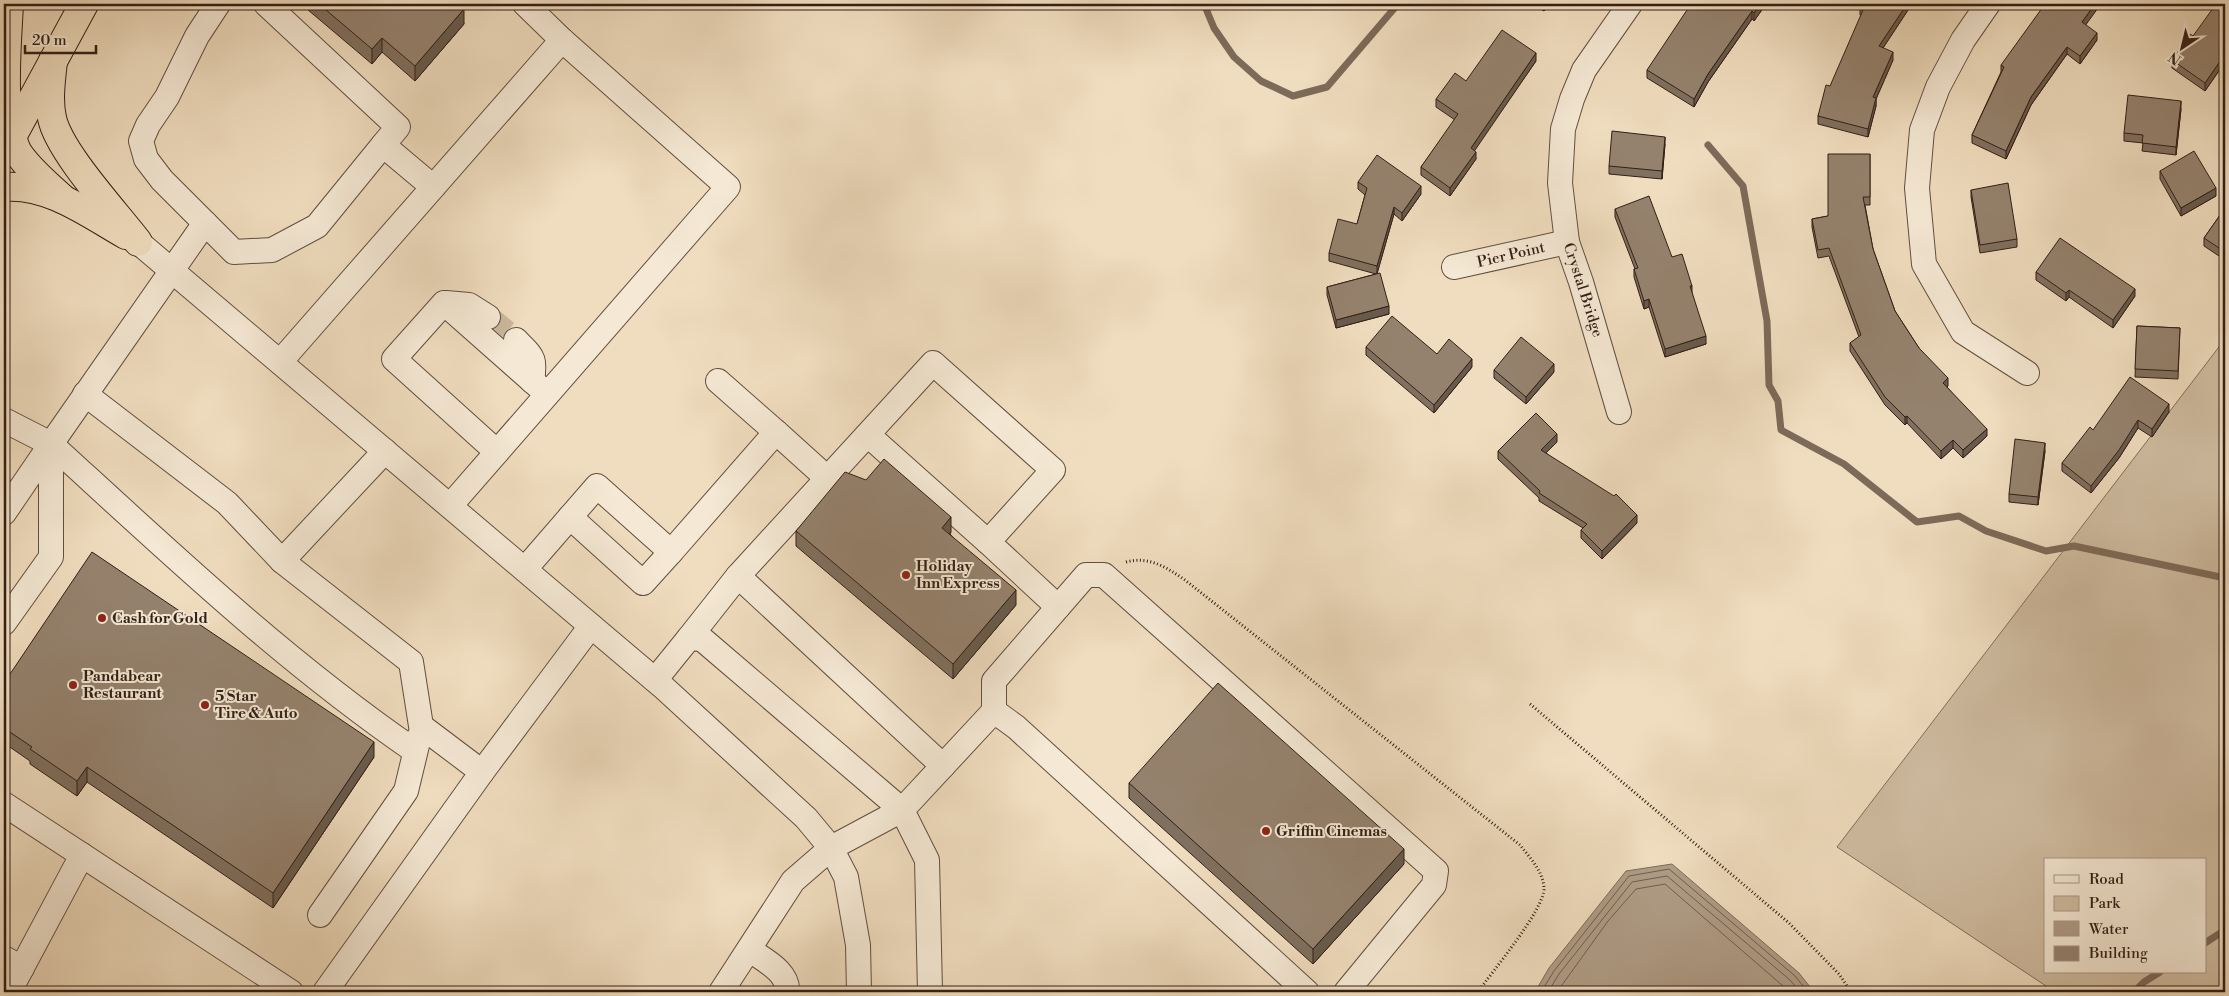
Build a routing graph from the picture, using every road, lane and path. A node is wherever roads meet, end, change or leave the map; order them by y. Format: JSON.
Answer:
{"nodes":[{"id":1,"x":9,"y":4,"type":"edge"},
{"id":2,"x":84,"y":4,"type":"edge"},
{"id":3,"x":218,"y":4,"type":"edge"},
{"id":4,"x":266,"y":4,"type":"edge"},
{"id":5,"x":525,"y":4,"type":"edge"},
{"id":6,"x":1630,"y":4,"type":"edge"},
{"id":7,"x":1988,"y":4,"type":"edge"},
{"id":8,"x":562,"y":40,"type":"junction"},
{"id":9,"x":52,"y":60,"type":"junction"},
{"id":10,"x":7,"y":145,"type":"edge"},
{"id":11,"x":383,"y":145,"type":"junction"},
{"id":12,"x":4,"y":187,"type":"edge"},
{"id":13,"x":433,"y":187,"type":"junction"},
{"id":14,"x":62,"y":198,"type":"junction"},
{"id":15,"x":205,"y":223,"type":"junction"},
{"id":16,"x":138,"y":242,"type":"junction"},
{"id":17,"x":1567,"y":242,"type":"junction"},
{"id":18,"x":1454,"y":267,"type":"dead end"},
{"id":19,"x":171,"y":269,"type":"junction"},
{"id":20,"x":444,"y":303,"type":"junction"},
{"id":21,"x":488,"y":317,"type":"tunnel mouth"},
{"id":22,"x":516,"y":340,"type":"tunnel mouth"},
{"id":23,"x":280,"y":362,"type":"junction"},
{"id":24,"x":2026,"y":373,"type":"dead end"},
{"id":25,"x":718,"y":381,"type":"dead end"},
{"id":26,"x":539,"y":387,"type":"junction"},
{"id":27,"x":85,"y":394,"type":"junction"},
{"id":28,"x":1619,"y":412,"type":"dead end"},
{"id":29,"x":4,"y":420,"type":"edge"},
{"id":30,"x":776,"y":432,"type":"junction"},
{"id":31,"x":868,"y":435,"type":"junction"},
{"id":32,"x":51,"y":444,"type":"junction"},
{"id":33,"x":385,"y":451,"type":"junction"},
{"id":34,"x":497,"y":452,"type":"junction"},
{"id":35,"x":828,"y":479,"type":"junction"},
{"id":36,"x":450,"y":506,"type":"junction"},
{"id":37,"x":4,"y":513,"type":"edge"},
{"id":38,"x":570,"y":517,"type":"junction"},
{"id":39,"x":988,"y":542,"type":"junction"},
{"id":40,"x":671,"y":552,"type":"junction"},
{"id":41,"x":282,"y":561,"type":"junction"},
{"id":42,"x":525,"y":569,"type":"junction"},
{"id":43,"x":1104,"y":575,"type":"junction"},
{"id":44,"x":738,"y":576,"type":"junction"},
{"id":45,"x":1058,"y":607,"type":"junction"},
{"id":46,"x":4,"y":623,"type":"edge"},
{"id":47,"x":590,"y":626,"type":"junction"},
{"id":48,"x":689,"y":638,"type":"junction"},
{"id":49,"x":655,"y":680,"type":"junction"},
{"id":50,"x":1530,"y":704,"type":"dead end"},
{"id":51,"x":994,"y":711,"type":"junction"},
{"id":52,"x":421,"y":726,"type":"junction"},
{"id":53,"x":415,"y":751,"type":"junction"},
{"id":54,"x":943,"y":766,"type":"junction"},
{"id":55,"x":482,"y":772,"type":"junction"},
{"id":56,"x":4,"y":804,"type":"edge"},
{"id":57,"x":902,"y":810,"type":"junction"},
{"id":58,"x":831,"y":848,"type":"junction"},
{"id":59,"x":82,"y":855,"type":"junction"},
{"id":60,"x":320,"y":915,"type":"dead end"},
{"id":61,"x":750,"y":950,"type":"junction"},
{"id":62,"x":13,"y":963,"type":"edge"},
{"id":63,"x":9,"y":992,"type":"edge"},
{"id":64,"x":291,"y":992,"type":"edge"},
{"id":65,"x":325,"y":992,"type":"edge"},
{"id":66,"x":721,"y":992,"type":"edge"},
{"id":67,"x":787,"y":992,"type":"edge"},
{"id":68,"x":859,"y":992,"type":"edge"},
{"id":69,"x":930,"y":992,"type":"edge"},
{"id":70,"x":1307,"y":992,"type":"edge"},
{"id":71,"x":1346,"y":992,"type":"edge"},
{"id":72,"x":1478,"y":992,"type":"edge"},
{"id":73,"x":1851,"y":992,"type":"edge"}],
"edges":[{"from":1,"to":10,"type":"highway"},
{"from":2,"to":9,"type":"highway"},
{"from":3,"to":15,"type":"street"},
{"from":4,"to":11,"type":"street"},
{"from":5,"to":8,"type":"street"},
{"from":6,"to":17,"type":"street","name":"Crystal Bridge"},
{"from":7,"to":24,"type":"street"},
{"from":8,"to":13,"type":"street"},
{"from":8,"to":26,"type":"street"},
{"from":9,"to":10,"type":"highway"},
{"from":9,"to":16,"type":"highway"},
{"from":10,"to":14,"type":"highway"},
{"from":11,"to":13,"type":"street"},
{"from":11,"to":15,"type":"street"},
{"from":12,"to":14,"type":"highway"},
{"from":13,"to":23,"type":"street"},
{"from":14,"to":16,"type":"highway"},
{"from":15,"to":19,"type":"street"},
{"from":16,"to":19,"type":"street"},
{"from":17,"to":18,"type":"street","name":"Pier Point"},
{"from":17,"to":28,"type":"street","name":"Crystal Bridge"},
{"from":19,"to":23,"type":"street"},
{"from":19,"to":27,"type":"street"},
{"from":20,"to":21,"type":"street"},
{"from":20,"to":26,"type":"street"},
{"from":20,"to":34,"type":"street"},
{"from":22,"to":26,"type":"street"},
{"from":23,"to":33,"type":"street"},
{"from":25,"to":30,"type":"street"},
{"from":26,"to":34,"type":"street"},
{"from":27,"to":32,"type":"street"},
{"from":27,"to":41,"type":"street"},
{"from":29,"to":32,"type":"street"},
{"from":30,"to":35,"type":"street"},
{"from":30,"to":40,"type":"street"},
{"from":31,"to":35,"type":"street"},
{"from":31,"to":39,"type":"street"},
{"from":31,"to":39,"type":"street"},
{"from":32,"to":37,"type":"street"},
{"from":32,"to":46,"type":"street"},
{"from":32,"to":53,"type":"street"},
{"from":33,"to":36,"type":"street"},
{"from":33,"to":41,"type":"street"},
{"from":34,"to":36,"type":"street"},
{"from":35,"to":44,"type":"street"},
{"from":36,"to":42,"type":"street"},
{"from":38,"to":40,"type":"street"},
{"from":38,"to":40,"type":"street"},
{"from":38,"to":42,"type":"street"},
{"from":39,"to":45,"type":"street"},
{"from":41,"to":52,"type":"street"},
{"from":42,"to":47,"type":"street"},
{"from":43,"to":45,"type":"street"},
{"from":43,"to":71,"type":"street"},
{"from":43,"to":72,"type":"path"},
{"from":44,"to":48,"type":"street"},
{"from":44,"to":54,"type":"street"},
{"from":45,"to":51,"type":"street"},
{"from":47,"to":49,"type":"street"},
{"from":47,"to":55,"type":"street"},
{"from":48,"to":49,"type":"street"},
{"from":48,"to":57,"type":"street"},
{"from":49,"to":58,"type":"street"},
{"from":50,"to":73,"type":"path"},
{"from":51,"to":54,"type":"street"},
{"from":51,"to":70,"type":"street"},
{"from":52,"to":53,"type":"street"},
{"from":52,"to":55,"type":"street"},
{"from":53,"to":60,"type":"street"},
{"from":54,"to":57,"type":"street"},
{"from":55,"to":65,"type":"street"},
{"from":56,"to":59,"type":"street"},
{"from":57,"to":58,"type":"street"},
{"from":57,"to":69,"type":"street"},
{"from":58,"to":61,"type":"street"},
{"from":58,"to":68,"type":"street"},
{"from":59,"to":62,"type":"street"},
{"from":59,"to":64,"type":"street"},
{"from":61,"to":66,"type":"street"},
{"from":61,"to":67,"type":"street"},
{"from":62,"to":63,"type":"street"}]}
